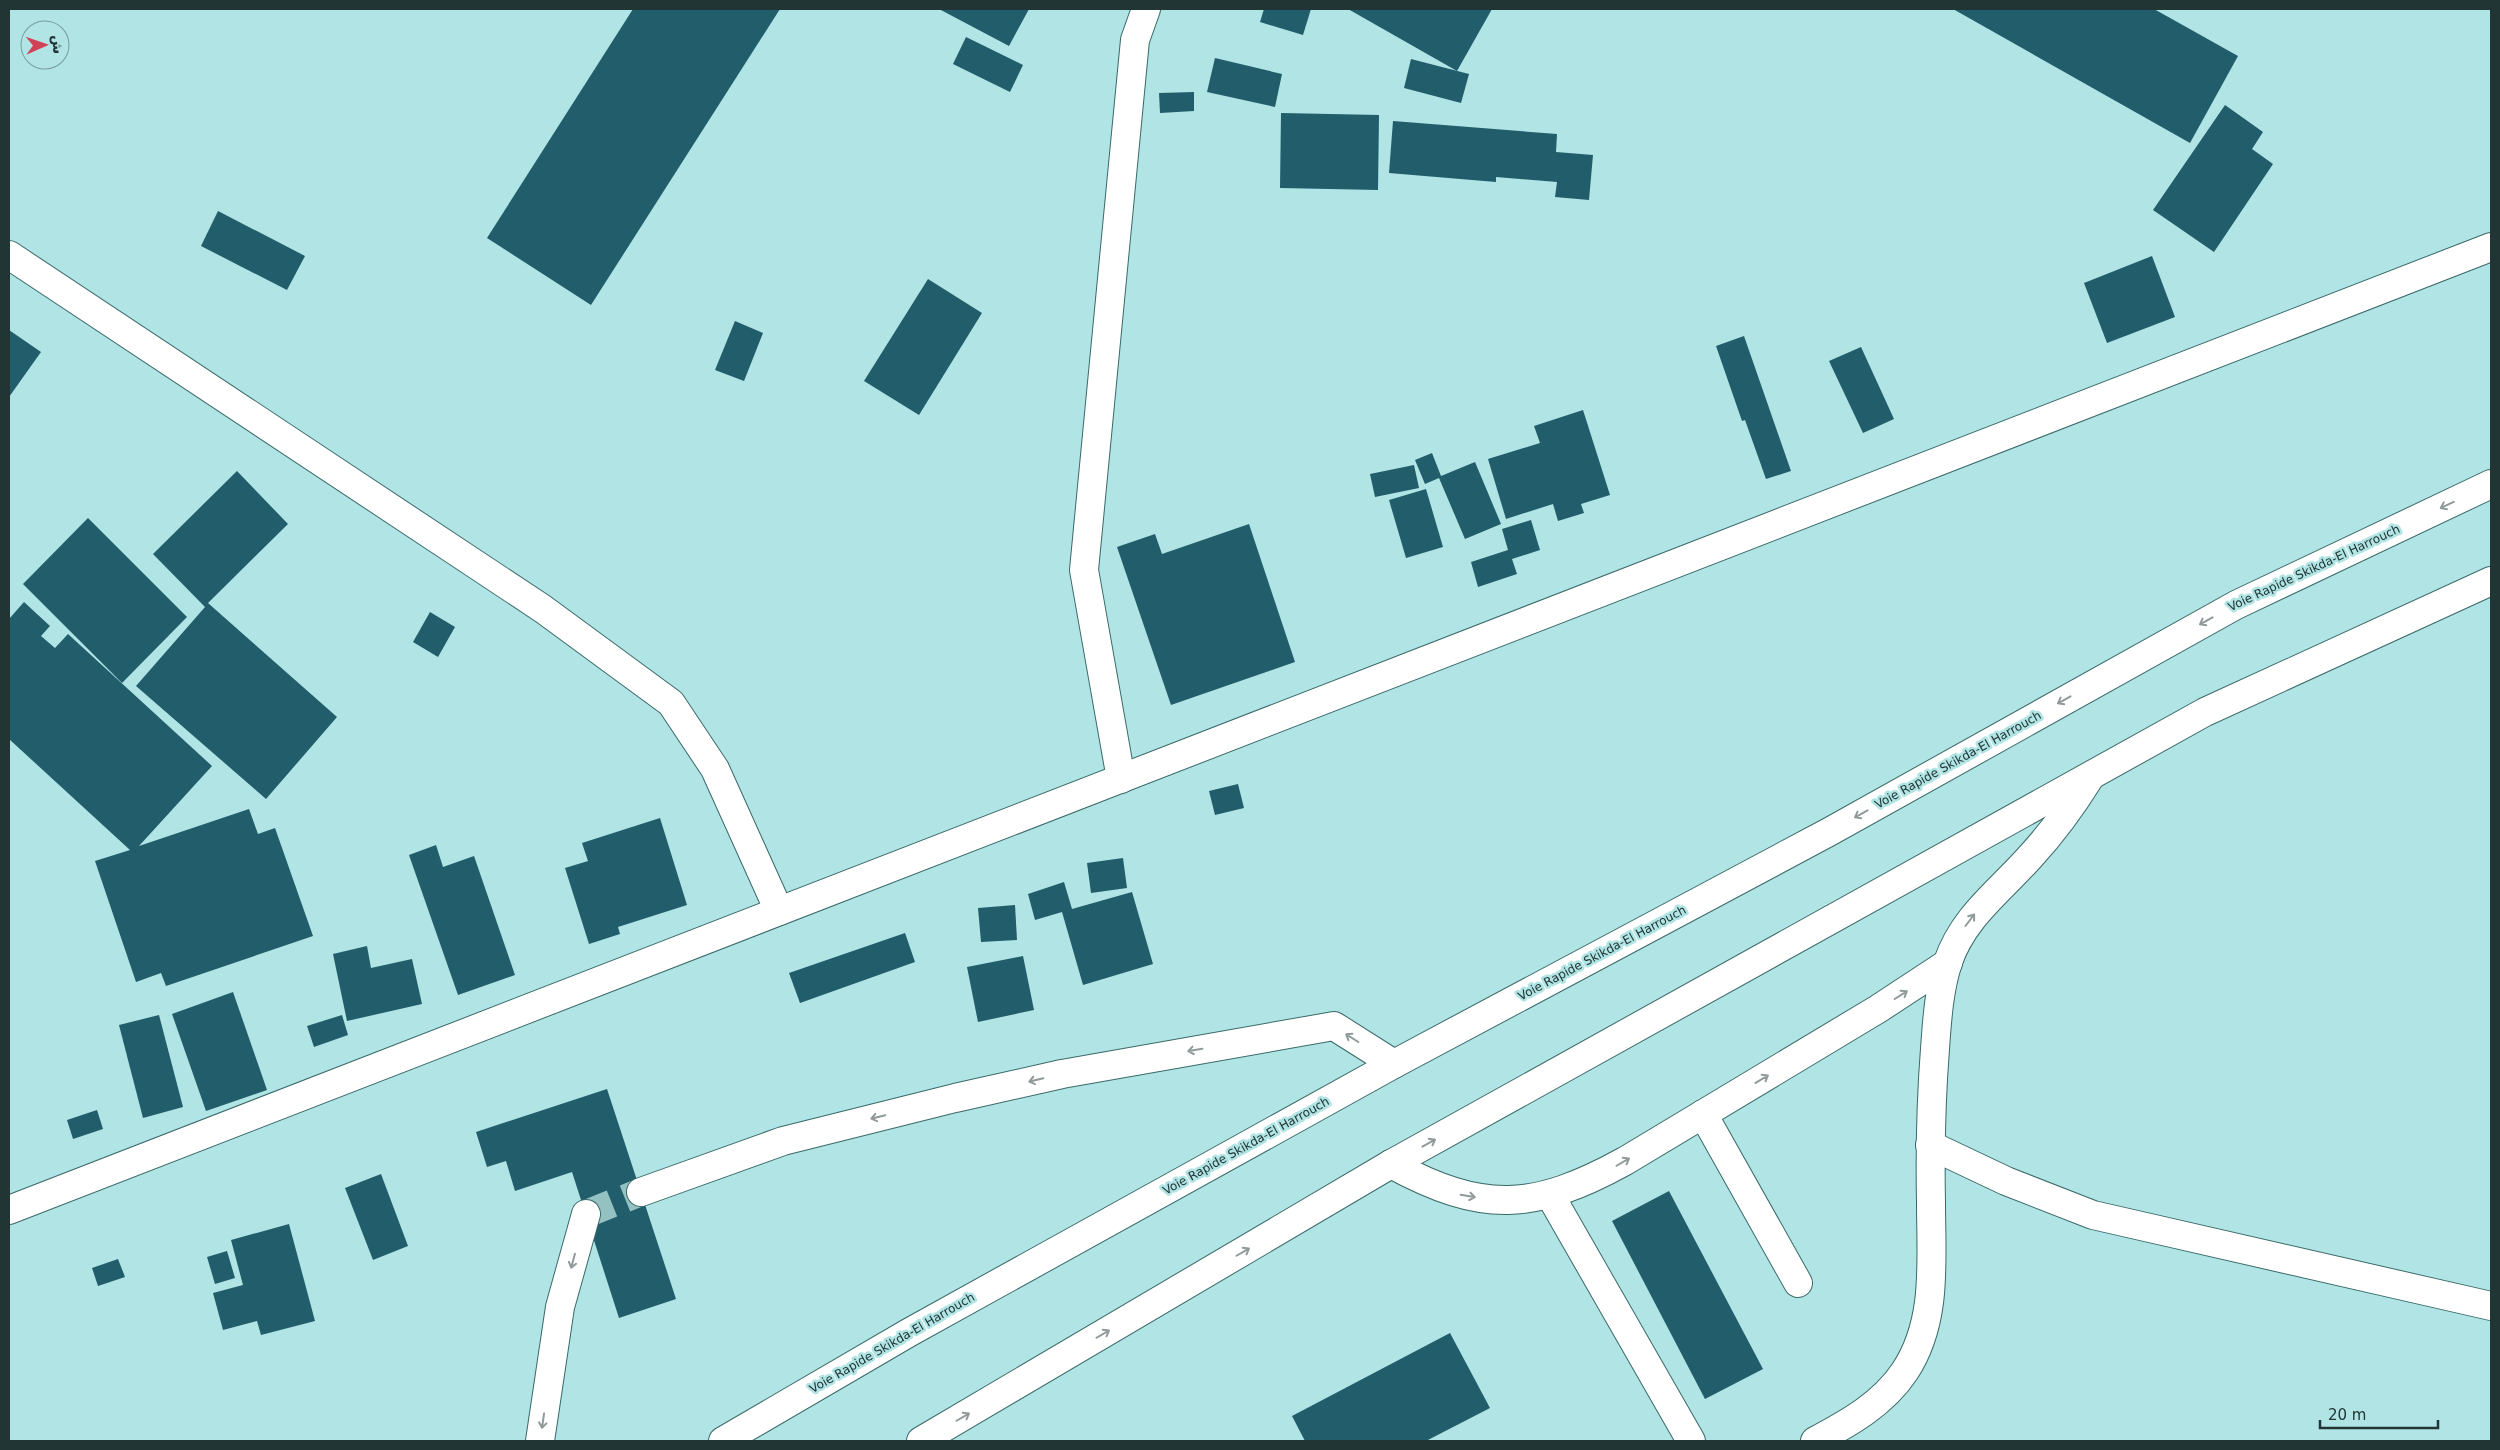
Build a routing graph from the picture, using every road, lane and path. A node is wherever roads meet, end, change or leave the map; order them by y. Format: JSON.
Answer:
{"nodes":[{"id":1,"x":1146,"y":9,"type":"edge"},
{"id":2,"x":2491,"y":247,"type":"edge"},
{"id":3,"x":9,"y":255,"type":"edge"},
{"id":4,"x":2491,"y":484,"type":"edge"},
{"id":5,"x":2490,"y":584,"type":"edge"},
{"id":6,"x":2090,"y":776,"type":"junction"},
{"id":7,"x":1121,"y":779,"type":"junction"},
{"id":8,"x":779,"y":911,"type":"junction"},
{"id":9,"x":1948,"y":963,"type":"junction"},
{"id":10,"x":1394,"y":1064,"type":"junction"},
{"id":11,"x":1703,"y":1114,"type":"junction"},
{"id":12,"x":1930,"y":1145,"type":"junction"},
{"id":13,"x":1391,"y":1164,"type":"junction"},
{"id":14,"x":640,"y":1192,"type":"tunnel mouth"},
{"id":15,"x":1550,"y":1196,"type":"junction"},
{"id":16,"x":9,"y":1210,"type":"edge"},
{"id":17,"x":586,"y":1214,"type":"dead end"},
{"id":18,"x":1798,"y":1283,"type":"dead end"},
{"id":19,"x":2491,"y":1306,"type":"edge"},
{"id":20,"x":540,"y":1441,"type":"edge"},
{"id":21,"x":723,"y":1441,"type":"edge"},
{"id":22,"x":921,"y":1441,"type":"edge"},
{"id":23,"x":1691,"y":1441,"type":"edge"},
{"id":24,"x":1815,"y":1441,"type":"edge"}],
"edges":[{"from":1,"to":7,"type":"main road"},
{"from":2,"to":7,"type":"main road"},
{"from":3,"to":8,"type":"main road"},
{"from":4,"to":10,"type":"main road","name":"Voie Rapide Skikda-El Harrouch","one_way":true},
{"from":5,"to":6,"type":"main road"},
{"from":9,"to":6,"type":"main road","one_way":true},
{"from":13,"to":6,"type":"main road","one_way":true},
{"from":7,"to":8,"type":"main road"},
{"from":8,"to":16,"type":"main road"},
{"from":11,"to":9,"type":"main road","one_way":true},
{"from":9,"to":12,"type":"main road"},
{"from":10,"to":14,"type":"main road","one_way":true},
{"from":10,"to":21,"type":"main road","name":"Voie Rapide Skikda-El Harrouch"},
{"from":15,"to":11,"type":"main road","one_way":true},
{"from":11,"to":18,"type":"main road"},
{"from":12,"to":19,"type":"main road"},
{"from":12,"to":24,"type":"main road"},
{"from":13,"to":15,"type":"main road","one_way":true},
{"from":22,"to":13,"type":"main road","one_way":true},
{"from":15,"to":23,"type":"main road"},
{"from":17,"to":20,"type":"main road","one_way":true}]}
